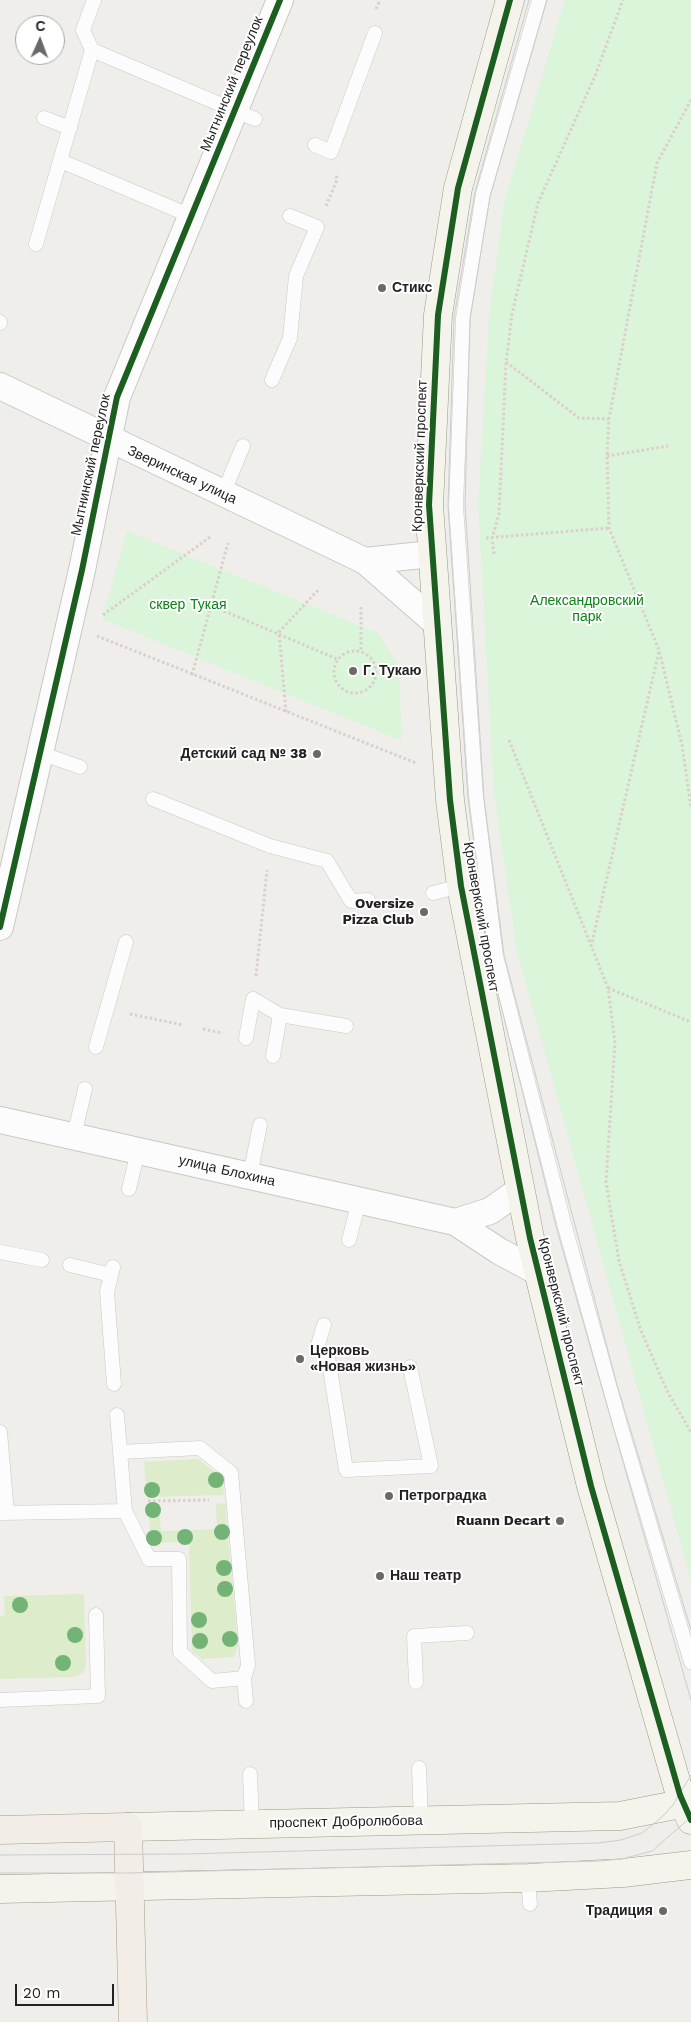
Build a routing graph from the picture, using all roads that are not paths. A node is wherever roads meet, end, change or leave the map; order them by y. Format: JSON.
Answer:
{"nodes":[{"id":1,"x":94,"y":0,"type":"edge"},
{"id":2,"x":280,"y":0,"type":"edge"},
{"id":3,"x":510,"y":0,"type":"edge"},
{"id":4,"x":539,"y":0,"type":"edge"},
{"id":5,"x":376,"y":33,"type":"dead end"},
{"id":6,"x":92,"y":50,"type":"junction"},
{"id":7,"x":245,"y":115,"type":"junction"},
{"id":8,"x":44,"y":118,"type":"dead end"},
{"id":9,"x":70,"y":128,"type":"junction"},
{"id":10,"x":315,"y":145,"type":"dead end"},
{"id":11,"x":61,"y":161,"type":"junction"},
{"id":12,"x":192,"y":216,"type":"junction"},
{"id":13,"x":290,"y":216,"type":"dead end"},
{"id":14,"x":36,"y":244,"type":"dead end"},
{"id":15,"x":272,"y":380,"type":"dead end"},
{"id":16,"x":0,"y":386,"type":"edge"},
{"id":17,"x":109,"y":440,"type":"junction"},
{"id":18,"x":243,"y":446,"type":"dead end"},
{"id":19,"x":223,"y":494,"type":"junction"},
{"id":20,"x":431,"y":554,"type":"junction"},
{"id":21,"x":365,"y":561,"type":"junction"},
{"id":22,"x":436,"y":623,"type":"junction"},
{"id":23,"x":40,"y":753,"type":"junction"},
{"id":24,"x":80,"y":767,"type":"dead end"},
{"id":25,"x":153,"y":798,"type":"dead end"},
{"id":26,"x":461,"y":886,"type":"junction"},
{"id":27,"x":433,"y":893,"type":"dead end"},
{"id":28,"x":368,"y":900,"type":"dead end"},
{"id":29,"x":0,"y":927,"type":"edge"},
{"id":30,"x":126,"y":942,"type":"dead end"},
{"id":31,"x":280,"y":1015,"type":"junction"},
{"id":32,"x":346,"y":1026,"type":"dead end"},
{"id":33,"x":246,"y":1038,"type":"dead end"},
{"id":34,"x":96,"y":1047,"type":"dead end"},
{"id":35,"x":274,"y":1056,"type":"dead end"},
{"id":36,"x":85,"y":1089,"type":"dead end"},
{"id":37,"x":0,"y":1120,"type":"edge"},
{"id":38,"x":260,"y":1125,"type":"dead end"},
{"id":39,"x":74,"y":1136,"type":"junction"},
{"id":40,"x":138,"y":1151,"type":"junction"},
{"id":41,"x":250,"y":1176,"type":"junction"},
{"id":42,"x":129,"y":1189,"type":"dead end"},
{"id":43,"x":520,"y":1190,"type":"junction"},
{"id":44,"x":360,"y":1201,"type":"junction"},
{"id":45,"x":455,"y":1222,"type":"junction"},
{"id":46,"x":349,"y":1240,"type":"dead end"},
{"id":47,"x":0,"y":1252,"type":"edge"},
{"id":48,"x":42,"y":1260,"type":"dead end"},
{"id":49,"x":70,"y":1265,"type":"dead end"},
{"id":50,"x":538,"y":1272,"type":"junction"},
{"id":51,"x":324,"y":1325,"type":"dead end"},
{"id":52,"x":410,"y":1367,"type":"dead end"},
{"id":53,"x":114,"y":1384,"type":"dead end"},
{"id":54,"x":117,"y":1415,"type":"dead end"},
{"id":55,"x":0,"y":1432,"type":"edge"},
{"id":56,"x":120,"y":1452,"type":"junction"},
{"id":57,"x":125,"y":1511,"type":"junction"},
{"id":58,"x":4,"y":1513,"type":"edge"},
{"id":59,"x":96,"y":1615,"type":"dead end"},
{"id":60,"x":467,"y":1633,"type":"dead end"},
{"id":61,"x":691,"y":1662,"type":"edge"},
{"id":62,"x":244,"y":1678,"type":"junction"},
{"id":63,"x":416,"y":1682,"type":"dead end"},
{"id":64,"x":0,"y":1700,"type":"edge"},
{"id":65,"x":246,"y":1700,"type":"dead end"},
{"id":66,"x":419,"y":1768,"type":"dead end"},
{"id":67,"x":250,"y":1774,"type":"dead end"},
{"id":68,"x":689,"y":1804,"type":"edge"},
{"id":69,"x":421,"y":1821,"type":"junction"},
{"id":70,"x":252,"y":1825,"type":"junction"},
{"id":71,"x":128,"y":1828,"type":"junction"},
{"id":72,"x":0,"y":1830,"type":"edge"},
{"id":73,"x":691,"y":1864,"type":"edge"},
{"id":74,"x":130,"y":1887,"type":"junction"},
{"id":75,"x":0,"y":1889,"type":"edge"},
{"id":76,"x":133,"y":2022,"type":"edge"}],
"edges":[{"from":1,"to":6,"type":"lane"},
{"from":2,"to":7,"type":"street","name":"Мытнинский переулок"},
{"from":3,"to":20,"type":"street","name":"Кронверкский проспект"},
{"from":4,"to":61,"type":"lane"},
{"from":5,"to":10,"type":"lane"},
{"from":6,"to":7,"type":"lane"},
{"from":6,"to":9,"type":"lane"},
{"from":7,"to":12,"type":"street","name":"Мытнинский переулок"},
{"from":8,"to":9,"type":"lane"},
{"from":9,"to":11,"type":"lane"},
{"from":11,"to":12,"type":"lane"},
{"from":11,"to":14,"type":"lane"},
{"from":12,"to":17,"type":"street","name":"Мытнинский переулок"},
{"from":13,"to":15,"type":"lane"},
{"from":16,"to":17,"type":"street","name":"Зверинская улица"},
{"from":17,"to":19,"type":"street","name":"Зверинская улица"},
{"from":17,"to":23,"type":"street","name":"Мытнинский переулок"},
{"from":18,"to":19,"type":"lane"},
{"from":19,"to":21,"type":"street","name":"Зверинская улица"},
{"from":20,"to":21,"type":"street"},
{"from":20,"to":22,"type":"street","name":"Кронверкский проспект"},
{"from":21,"to":22,"type":"street","name":"Зверинская улица"},
{"from":22,"to":26,"type":"street","name":"Кронверкский проспект"},
{"from":23,"to":24,"type":"lane"},
{"from":23,"to":29,"type":"street","name":"Мытнинский переулок"},
{"from":25,"to":28,"type":"lane"},
{"from":26,"to":27,"type":"lane"},
{"from":26,"to":43,"type":"street","name":"Кронверкский проспект"},
{"from":30,"to":34,"type":"lane"},
{"from":31,"to":32,"type":"lane"},
{"from":31,"to":33,"type":"lane"},
{"from":31,"to":35,"type":"lane"},
{"from":36,"to":39,"type":"lane"},
{"from":37,"to":39,"type":"street","name":"улица Блохина"},
{"from":38,"to":41,"type":"lane"},
{"from":39,"to":40,"type":"street","name":"улица Блохина"},
{"from":40,"to":41,"type":"street","name":"улица Блохина"},
{"from":40,"to":42,"type":"lane"},
{"from":41,"to":44,"type":"street","name":"улица Блохина"},
{"from":43,"to":45,"type":"street","name":"улица Блохина"},
{"from":43,"to":50,"type":"street","name":"Кронверкский проспект"},
{"from":44,"to":45,"type":"street","name":"улица Блохина"},
{"from":44,"to":46,"type":"lane"},
{"from":45,"to":50,"type":"street","name":"улица Блохина"},
{"from":47,"to":48,"type":"lane"},
{"from":49,"to":53,"type":"lane"},
{"from":50,"to":68,"type":"street","name":"Кронверкский проспект"},
{"from":51,"to":52,"type":"lane"},
{"from":54,"to":56,"type":"lane"},
{"from":55,"to":58,"type":"lane"},
{"from":56,"to":57,"type":"lane"},
{"from":56,"to":62,"type":"lane"},
{"from":57,"to":58,"type":"lane"},
{"from":57,"to":62,"type":"lane"},
{"from":59,"to":64,"type":"lane"},
{"from":60,"to":63,"type":"lane"},
{"from":62,"to":65,"type":"lane"},
{"from":66,"to":69,"type":"lane"},
{"from":67,"to":70,"type":"lane"},
{"from":68,"to":69,"type":"street","name":"проспект Добролюбова"},
{"from":69,"to":70,"type":"street","name":"проспект Добролюбова"},
{"from":70,"to":71,"type":"street","name":"проспект Добролюбова"},
{"from":71,"to":72,"type":"main road","name":"проспект Добролюбова"},
{"from":71,"to":74,"type":"main road"},
{"from":73,"to":74,"type":"street"},
{"from":74,"to":75,"type":"street"},
{"from":74,"to":76,"type":"main road"}]}
